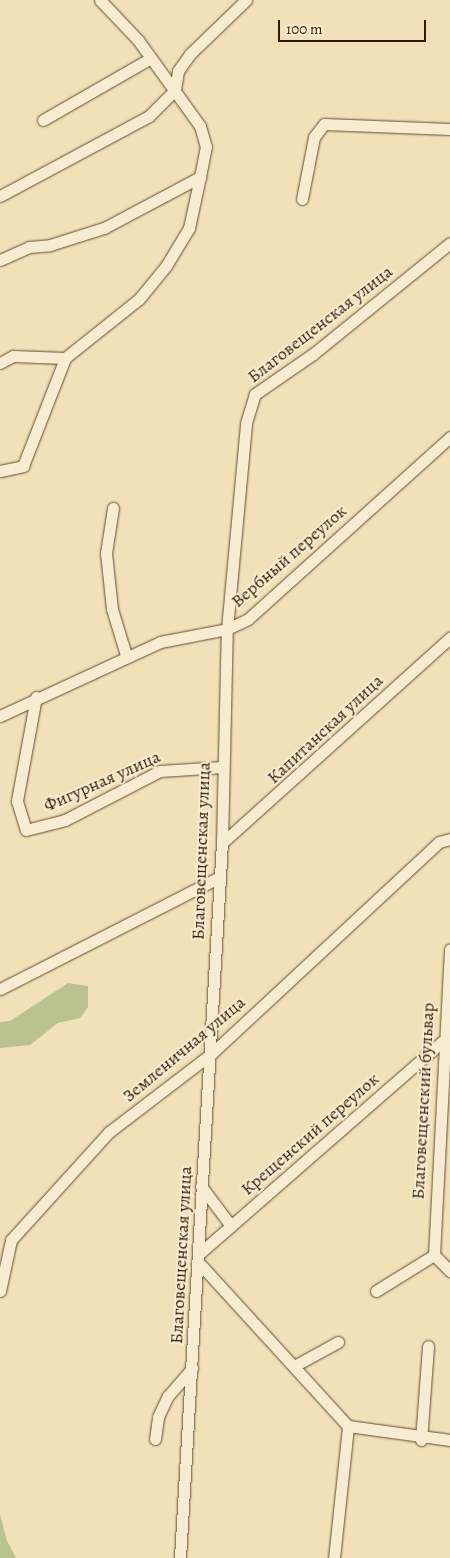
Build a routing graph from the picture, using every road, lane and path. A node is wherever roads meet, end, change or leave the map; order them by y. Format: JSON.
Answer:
{"nodes":[{"id":1,"x":100,"y":0,"type":"edge"},
{"id":2,"x":246,"y":0,"type":"edge"},
{"id":3,"x":149,"y":59,"type":"junction"},
{"id":4,"x":175,"y":90,"type":"junction"},
{"id":5,"x":43,"y":120,"type":"dead end"},
{"id":6,"x":450,"y":129,"type":"edge"},
{"id":7,"x":200,"y":177,"type":"junction"},
{"id":8,"x":0,"y":196,"type":"edge"},
{"id":9,"x":302,"y":199,"type":"dead end"},
{"id":10,"x":450,"y":243,"type":"edge"},
{"id":11,"x":0,"y":260,"type":"edge"},
{"id":12,"x":64,"y":358,"type":"junction"},
{"id":13,"x":0,"y":363,"type":"edge"},
{"id":14,"x":450,"y":437,"type":"edge"},
{"id":15,"x":0,"y":471,"type":"edge"},
{"id":16,"x":113,"y":508,"type":"dead end"},
{"id":17,"x":227,"y":629,"type":"junction"},
{"id":18,"x":450,"y":638,"type":"edge"},
{"id":19,"x":126,"y":655,"type":"junction"},
{"id":20,"x":36,"y":697,"type":"junction"},
{"id":21,"x":0,"y":716,"type":"edge"},
{"id":22,"x":222,"y":767,"type":"junction"},
{"id":23,"x":450,"y":839,"type":"edge"},
{"id":24,"x":222,"y":844,"type":"junction"},
{"id":25,"x":218,"y":878,"type":"junction"},
{"id":26,"x":450,"y":949,"type":"edge"},
{"id":27,"x":0,"y":989,"type":"edge"},
{"id":28,"x":442,"y":1042,"type":"junction"},
{"id":29,"x":450,"y":1051,"type":"edge"},
{"id":30,"x":211,"y":1054,"type":"junction"},
{"id":31,"x":201,"y":1186,"type":"junction"},
{"id":32,"x":231,"y":1226,"type":"junction"},
{"id":33,"x":201,"y":1252,"type":"junction"},
{"id":34,"x":434,"y":1255,"type":"junction"},
{"id":35,"x":200,"y":1264,"type":"junction"},
{"id":36,"x":450,"y":1271,"type":"edge"},
{"id":37,"x":376,"y":1290,"type":"dead end"},
{"id":38,"x":0,"y":1292,"type":"edge"},
{"id":39,"x":338,"y":1342,"type":"dead end"},
{"id":40,"x":428,"y":1346,"type":"dead end"},
{"id":41,"x":296,"y":1365,"type":"junction"},
{"id":42,"x":192,"y":1368,"type":"junction"},
{"id":43,"x":348,"y":1426,"type":"junction"},
{"id":44,"x":155,"y":1439,"type":"dead end"},
{"id":45,"x":421,"y":1440,"type":"junction"},
{"id":46,"x":450,"y":1440,"type":"edge"},
{"id":47,"x":180,"y":1558,"type":"edge"},
{"id":48,"x":334,"y":1558,"type":"edge"}],
"edges":[{"from":1,"to":3,"type":"street"},
{"from":2,"to":4,"type":"street"},
{"from":3,"to":4,"type":"street"},
{"from":3,"to":5,"type":"street"},
{"from":4,"to":7,"type":"street"},
{"from":4,"to":8,"type":"street"},
{"from":6,"to":9,"type":"street"},
{"from":7,"to":11,"type":"street"},
{"from":7,"to":12,"type":"street"},
{"from":10,"to":17,"type":"street","name":"Благовещенская улица"},
{"from":12,"to":13,"type":"street"},
{"from":12,"to":15,"type":"street"},
{"from":14,"to":17,"type":"street","name":"Вербный переулок"},
{"from":16,"to":19,"type":"street"},
{"from":17,"to":19,"type":"street","name":"Вербный переулок"},
{"from":17,"to":22,"type":"street","name":"Благовещенская улица"},
{"from":18,"to":24,"type":"street","name":"Капитанская улица"},
{"from":19,"to":20,"type":"street","name":"Вербный переулок"},
{"from":20,"to":21,"type":"street","name":"Вербный переулок"},
{"from":20,"to":22,"type":"street","name":"Фигурная улица"},
{"from":22,"to":24,"type":"street","name":"Благовещенская улица"},
{"from":23,"to":30,"type":"street","name":"Земленичная улица"},
{"from":24,"to":25,"type":"street","name":"Благовещенская улица"},
{"from":25,"to":27,"type":"street"},
{"from":25,"to":30,"type":"street","name":"Благовещенская улица"},
{"from":26,"to":28,"type":"street","name":"Благовещенский бульвар"},
{"from":28,"to":29,"type":"street"},
{"from":28,"to":32,"type":"street","name":"Крещенский переулок"},
{"from":28,"to":34,"type":"street","name":"Благовещенский бульвар"},
{"from":30,"to":31,"type":"street","name":"Благовещенская улица"},
{"from":30,"to":38,"type":"street","name":"Земленичная улица"},
{"from":31,"to":32,"type":"street"},
{"from":31,"to":33,"type":"street","name":"Благовещенская улица"},
{"from":32,"to":33,"type":"street","name":"Крещенский переулок"},
{"from":33,"to":35,"type":"street","name":"Благовещенская улица"},
{"from":34,"to":36,"type":"street"},
{"from":34,"to":37,"type":"street"},
{"from":35,"to":41,"type":"street"},
{"from":35,"to":42,"type":"street","name":"Благовещенская улица"},
{"from":39,"to":41,"type":"street"},
{"from":40,"to":45,"type":"street"},
{"from":41,"to":43,"type":"street"},
{"from":42,"to":44,"type":"street"},
{"from":42,"to":47,"type":"street","name":"Благовещенская улица"},
{"from":43,"to":45,"type":"street"},
{"from":43,"to":48,"type":"street"},
{"from":45,"to":46,"type":"street"}]}
